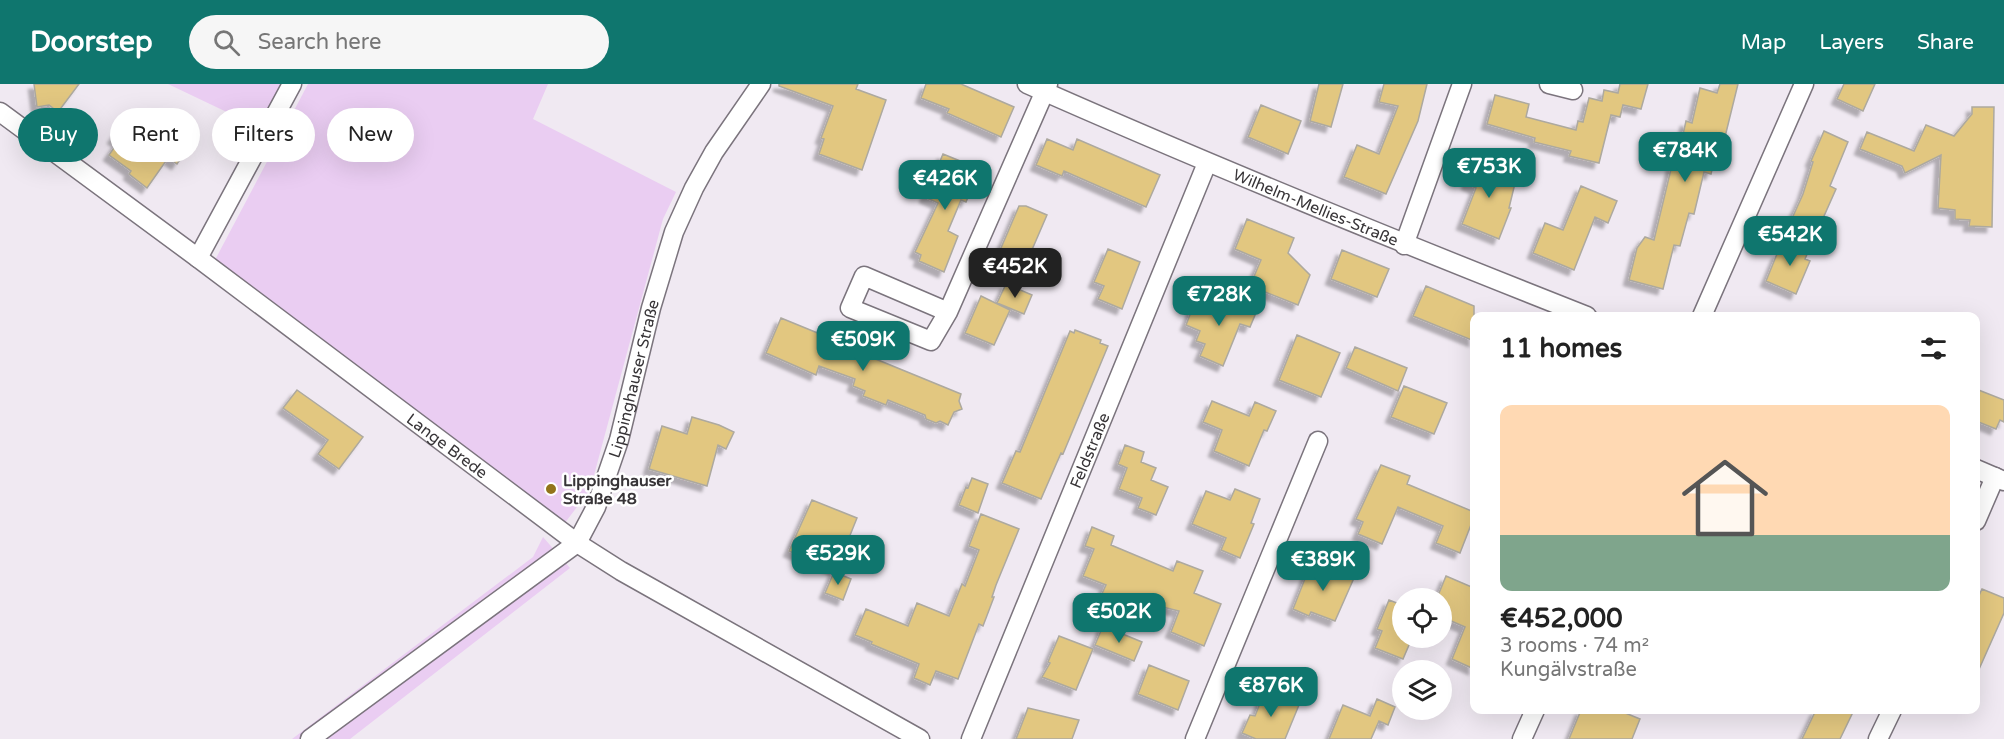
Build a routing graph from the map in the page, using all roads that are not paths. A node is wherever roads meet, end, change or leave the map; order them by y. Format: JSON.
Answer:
{"nodes":[{"id":1,"x":292,"y":84,"type":"edge"},
{"id":2,"x":761,"y":84,"type":"edge"},
{"id":3,"x":1027,"y":84,"type":"edge"},
{"id":4,"x":1462,"y":84,"type":"edge"},
{"id":5,"x":1549,"y":84,"type":"edge"},
{"id":6,"x":1804,"y":84,"type":"edge"},
{"id":7,"x":1046,"y":88,"type":"edge"},
{"id":8,"x":1573,"y":90,"type":"dead end"},
{"id":9,"x":0,"y":112,"type":"edge"},
{"id":10,"x":1207,"y":163,"type":"junction"},
{"id":11,"x":1404,"y":245,"type":"junction"},
{"id":12,"x":198,"y":258,"type":"junction"},
{"id":13,"x":948,"y":312,"type":"junction"},
{"id":14,"x":1577,"y":312,"type":"edge"},
{"id":15,"x":1704,"y":312,"type":"edge"},
{"id":16,"x":1318,"y":441,"type":"dead end"},
{"id":17,"x":1980,"y":472,"type":"edge"},
{"id":18,"x":2000,"y":479,"type":"edge"},
{"id":19,"x":1980,"y":514,"type":"edge"},
{"id":20,"x":577,"y":543,"type":"junction"},
{"id":21,"x":1533,"y":714,"type":"edge"},
{"id":22,"x":1890,"y":714,"type":"edge"},
{"id":23,"x":310,"y":739,"type":"edge"},
{"id":24,"x":920,"y":739,"type":"edge"},
{"id":25,"x":971,"y":739,"type":"edge"},
{"id":26,"x":1195,"y":739,"type":"edge"},
{"id":27,"x":1522,"y":739,"type":"edge"},
{"id":28,"x":1878,"y":739,"type":"edge"}],
"edges":[{"from":1,"to":12,"type":"street"},
{"from":2,"to":20,"type":"street","name":"Lippinghauser Straße"},
{"from":3,"to":7,"type":"street","name":"Wilhelm-Mellies-Straße"},
{"from":4,"to":11,"type":"street"},
{"from":5,"to":8,"type":"street"},
{"from":6,"to":15,"type":"street"},
{"from":7,"to":10,"type":"street","name":"Wilhelm-Mellies-Straße"},
{"from":7,"to":13,"type":"street"},
{"from":9,"to":12,"type":"street","name":"Lange Brede"},
{"from":10,"to":11,"type":"street","name":"Wilhelm-Mellies-Straße"},
{"from":10,"to":25,"type":"street","name":"Feldstraße"},
{"from":11,"to":14,"type":"street","name":"Wilhelm-Mellies-Straße"},
{"from":12,"to":20,"type":"street","name":"Lange Brede"},
{"from":13,"to":13,"type":"street"},
{"from":16,"to":26,"type":"street"},
{"from":17,"to":18,"type":"street"},
{"from":18,"to":19,"type":"street"},
{"from":20,"to":23,"type":"street","name":"Lippinghauser Straße"},
{"from":20,"to":24,"type":"street","name":"Lange Brede"},
{"from":21,"to":27,"type":"street"},
{"from":22,"to":28,"type":"street"}]}
